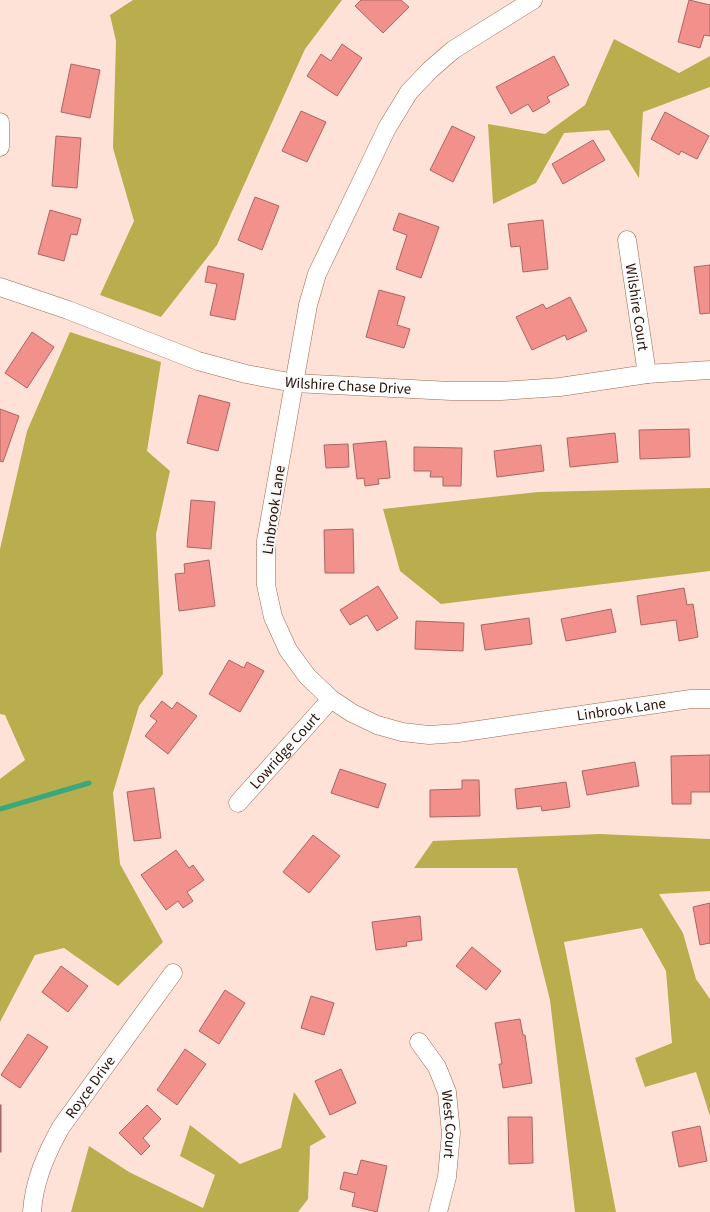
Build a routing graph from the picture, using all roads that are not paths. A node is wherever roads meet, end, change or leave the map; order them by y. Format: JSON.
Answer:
{"nodes":[{"id":1,"x":533,"y":0,"type":"edge"},
{"id":2,"x":0,"y":122,"type":"edge"},
{"id":3,"x":0,"y":147,"type":"edge"},
{"id":4,"x":627,"y":240,"type":"dead end"},
{"id":5,"x":0,"y":287,"type":"edge"},
{"id":6,"x":710,"y":370,"type":"edge"},
{"id":7,"x":647,"y":374,"type":"junction"},
{"id":8,"x":294,"y":382,"type":"junction"},
{"id":9,"x":331,"y":699,"type":"junction"},
{"id":10,"x":710,"y":699,"type":"edge"},
{"id":11,"x":238,"y":803,"type":"dead end"},
{"id":12,"x":173,"y":972,"type":"dead end"},
{"id":13,"x":419,"y":1042,"type":"dead end"},
{"id":14,"x":32,"y":1212,"type":"edge"},
{"id":15,"x":438,"y":1212,"type":"edge"}],
"edges":[{"from":1,"to":8,"type":"street","name":"Linbrook Lane"},
{"from":2,"to":3,"type":"street"},
{"from":4,"to":7,"type":"street","name":"Wilshire Court"},
{"from":5,"to":8,"type":"street","name":"Wilshire Chase Drive"},
{"from":6,"to":7,"type":"street","name":"Wilshire Chase Drive"},
{"from":7,"to":8,"type":"street","name":"Wilshire Chase Drive"},
{"from":8,"to":9,"type":"street","name":"Linbrook Lane"},
{"from":9,"to":10,"type":"street","name":"Linbrook Lane"},
{"from":9,"to":11,"type":"street","name":"Lowridge Court"},
{"from":12,"to":14,"type":"street","name":"Royce Drive"},
{"from":13,"to":15,"type":"street","name":"West Court"}]}
